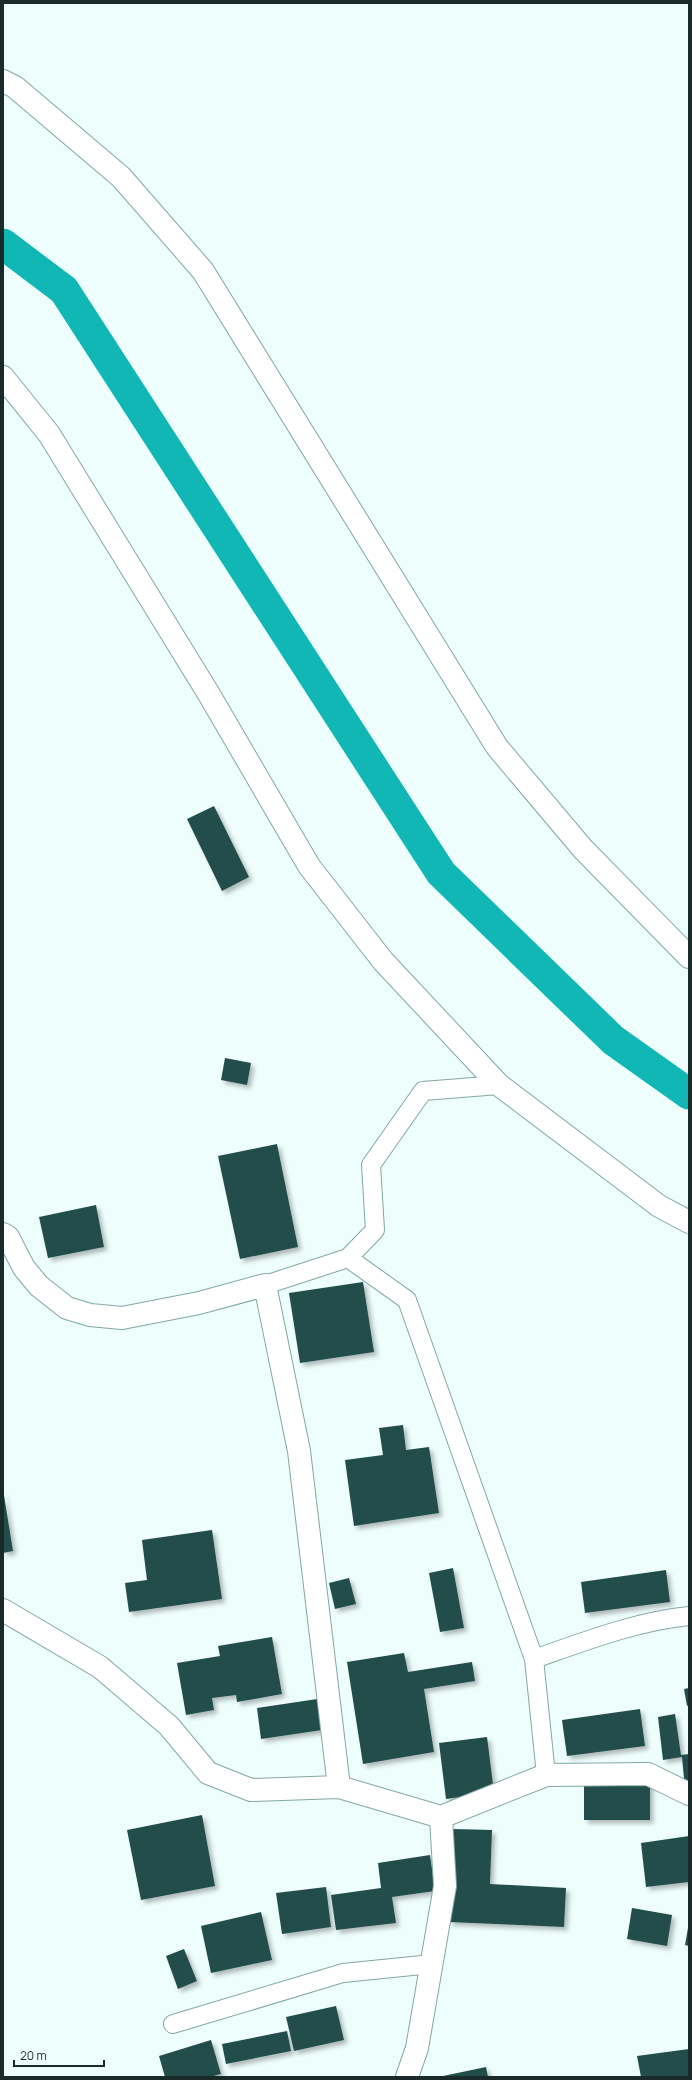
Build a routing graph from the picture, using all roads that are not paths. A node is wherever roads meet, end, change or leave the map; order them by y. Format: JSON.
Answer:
{"nodes":[{"id":1,"x":3,"y":81,"type":"edge"},
{"id":2,"x":3,"y":377,"type":"edge"},
{"id":3,"x":689,"y":957,"type":"edge"},
{"id":4,"x":499,"y":1084,"type":"junction"},
{"id":5,"x":689,"y":1222,"type":"edge"},
{"id":6,"x":3,"y":1234,"type":"edge"},
{"id":7,"x":348,"y":1258,"type":"junction"},
{"id":8,"x":264,"y":1284,"type":"junction"},
{"id":9,"x":3,"y":1610,"type":"edge"},
{"id":10,"x":689,"y":1616,"type":"edge"},
{"id":11,"x":534,"y":1659,"type":"junction"},
{"id":12,"x":546,"y":1775,"type":"junction"},
{"id":13,"x":338,"y":1787,"type":"junction"},
{"id":14,"x":689,"y":1794,"type":"edge"},
{"id":15,"x":441,"y":1817,"type":"junction"},
{"id":16,"x":432,"y":1964,"type":"junction"},
{"id":17,"x":174,"y":2024,"type":"dead end"},
{"id":18,"x":407,"y":2077,"type":"edge"}],
"edges":[{"from":1,"to":3,"type":"street"},
{"from":2,"to":4,"type":"street"},
{"from":4,"to":5,"type":"street"},
{"from":4,"to":7,"type":"lane"},
{"from":6,"to":8,"type":"street"},
{"from":7,"to":8,"type":"lane"},
{"from":7,"to":11,"type":"lane"},
{"from":8,"to":13,"type":"street"},
{"from":9,"to":13,"type":"street"},
{"from":10,"to":11,"type":"lane"},
{"from":11,"to":12,"type":"lane"},
{"from":12,"to":14,"type":"street"},
{"from":12,"to":15,"type":"street"},
{"from":13,"to":15,"type":"street"},
{"from":15,"to":16,"type":"street"},
{"from":16,"to":17,"type":"lane"},
{"from":16,"to":18,"type":"street"}]}
